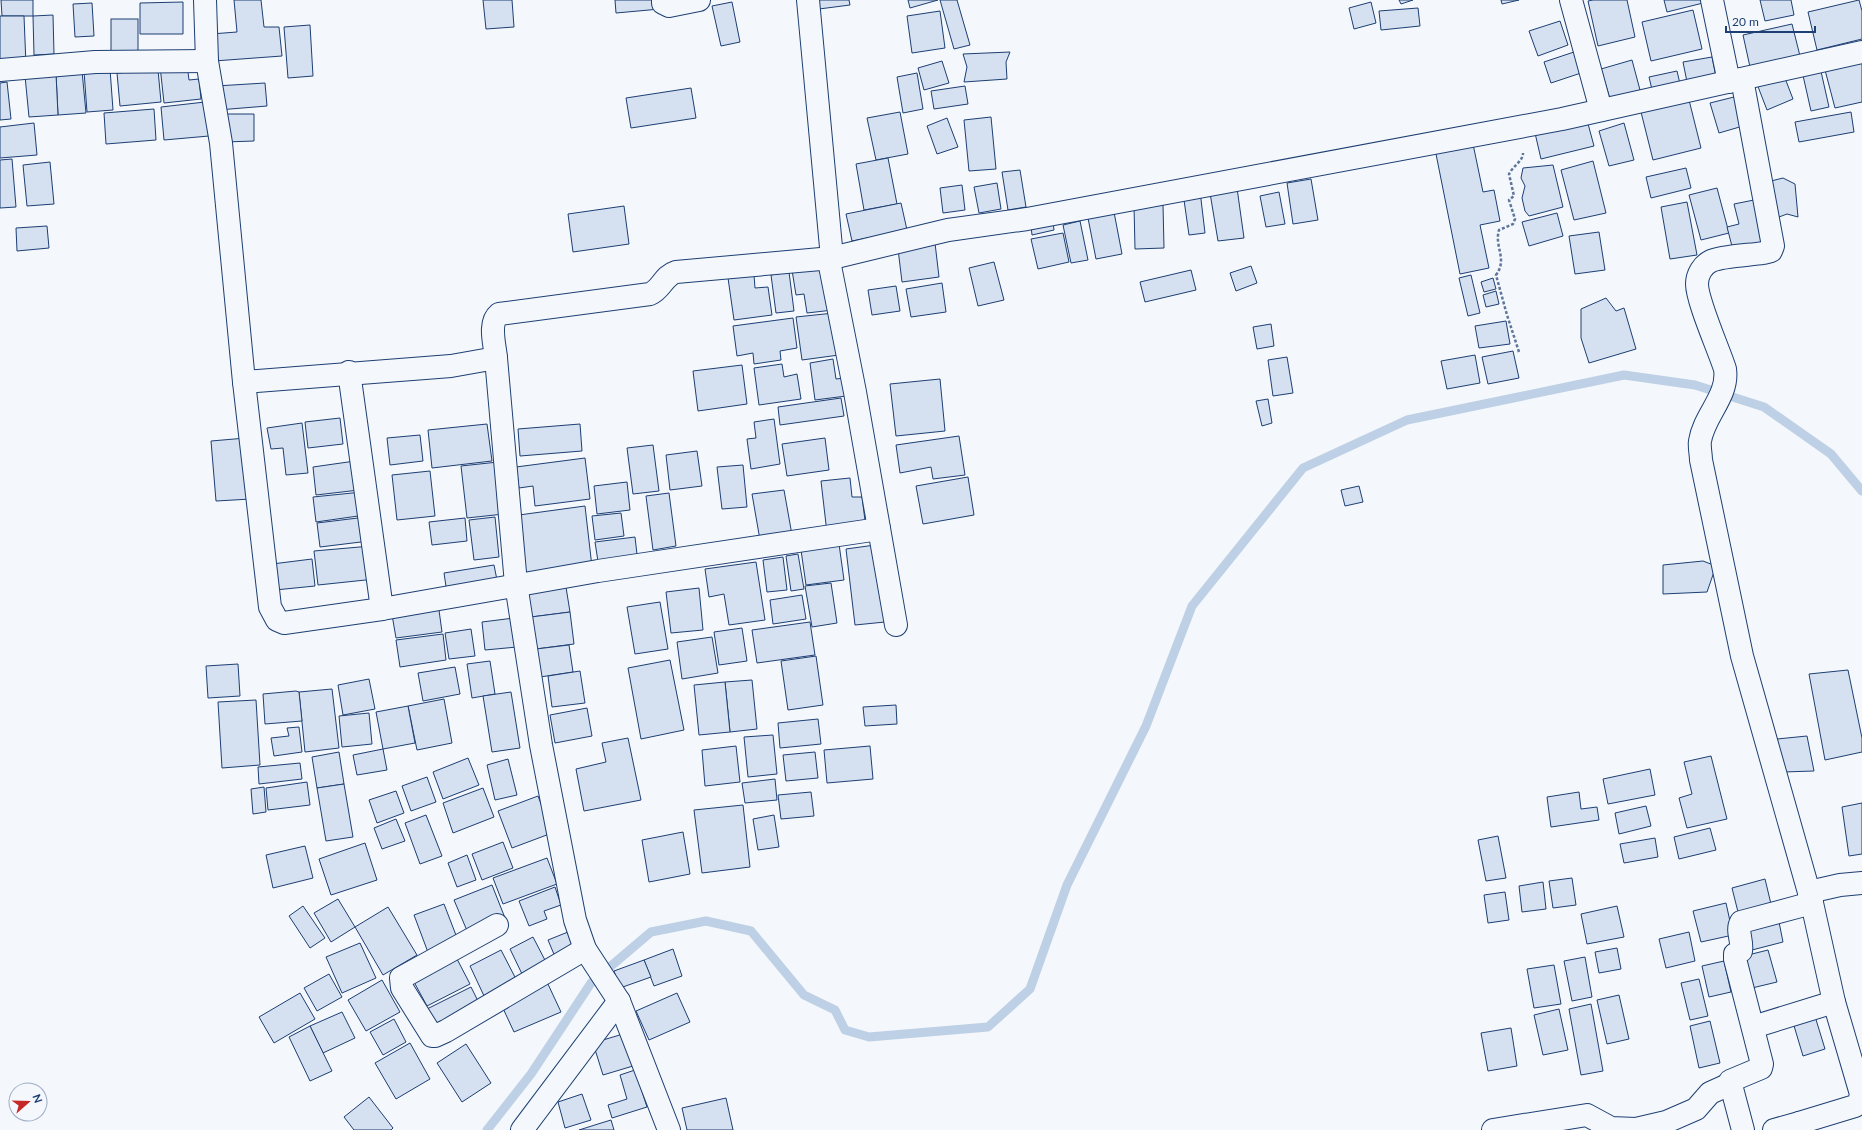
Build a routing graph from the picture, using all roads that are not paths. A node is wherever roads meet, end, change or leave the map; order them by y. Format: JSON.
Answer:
{"nodes":[{"id":1,"x":205,"y":0,"type":"edge"},
{"id":2,"x":663,"y":0,"type":"edge"},
{"id":3,"x":699,"y":0,"type":"edge"},
{"id":4,"x":808,"y":0,"type":"edge"},
{"id":5,"x":1571,"y":0,"type":"edge"},
{"id":6,"x":1712,"y":0,"type":"edge"},
{"id":7,"x":1862,"y":52,"type":"edge"},
{"id":8,"x":207,"y":61,"type":"junction"},
{"id":9,"x":0,"y":70,"type":"edge"},
{"id":10,"x":1736,"y":80,"type":"junction"},
{"id":11,"x":1601,"y":110,"type":"junction"},
{"id":12,"x":832,"y":258,"type":"junction"},
{"id":13,"x":496,"y":358,"type":"junction"},
{"id":14,"x":349,"y":372,"type":"junction"},
{"id":15,"x":244,"y":382,"type":"junction"},
{"id":16,"x":879,"y":529,"type":"junction"},
{"id":17,"x":516,"y":584,"type":"junction"},
{"id":18,"x":382,"y":608,"type":"junction"},
{"id":19,"x":896,"y":625,"type":"dead end"},
{"id":20,"x":1862,"y":883,"type":"edge"},
{"id":21,"x":1810,"y":898,"type":"junction"},
{"id":22,"x":497,"y":925,"type":"dead end"},
{"id":23,"x":587,"y":953,"type":"junction"},
{"id":24,"x":616,"y":996,"type":"junction"},
{"id":25,"x":1834,"y":1002,"type":"junction"},
{"id":26,"x":1754,"y":1027,"type":"junction"},
{"id":27,"x":1730,"y":1084,"type":"junction"},
{"id":28,"x":1800,"y":1127,"type":"edge"},
{"id":29,"x":522,"y":1130,"type":"edge"},
{"id":30,"x":668,"y":1130,"type":"edge"},
{"id":31,"x":1493,"y":1130,"type":"edge"},
{"id":32,"x":1743,"y":1130,"type":"edge"},
{"id":33,"x":1774,"y":1130,"type":"edge"}],
"edges":[{"from":1,"to":8,"type":"street"},
{"from":2,"to":3,"type":"street"},
{"from":4,"to":12,"type":"street"},
{"from":5,"to":11,"type":"street"},
{"from":6,"to":10,"type":"street"},
{"from":7,"to":10,"type":"street"},
{"from":8,"to":9,"type":"street"},
{"from":8,"to":15,"type":"street"},
{"from":10,"to":11,"type":"street"},
{"from":10,"to":21,"type":"street"},
{"from":11,"to":12,"type":"street"},
{"from":12,"to":13,"type":"street"},
{"from":12,"to":16,"type":"street"},
{"from":13,"to":14,"type":"street"},
{"from":13,"to":17,"type":"street"},
{"from":14,"to":15,"type":"street"},
{"from":14,"to":18,"type":"street"},
{"from":15,"to":18,"type":"street"},
{"from":16,"to":17,"type":"street"},
{"from":16,"to":19,"type":"street"},
{"from":17,"to":18,"type":"street"},
{"from":17,"to":23,"type":"street"},
{"from":20,"to":21,"type":"street"},
{"from":21,"to":25,"type":"street"},
{"from":21,"to":26,"type":"street"},
{"from":22,"to":23,"type":"street"},
{"from":23,"to":24,"type":"street"},
{"from":24,"to":29,"type":"street"},
{"from":24,"to":30,"type":"street"},
{"from":25,"to":26,"type":"street"},
{"from":25,"to":28,"type":"street"},
{"from":26,"to":27,"type":"street"},
{"from":27,"to":31,"type":"street"},
{"from":27,"to":32,"type":"street"},
{"from":28,"to":33,"type":"street"}]}
